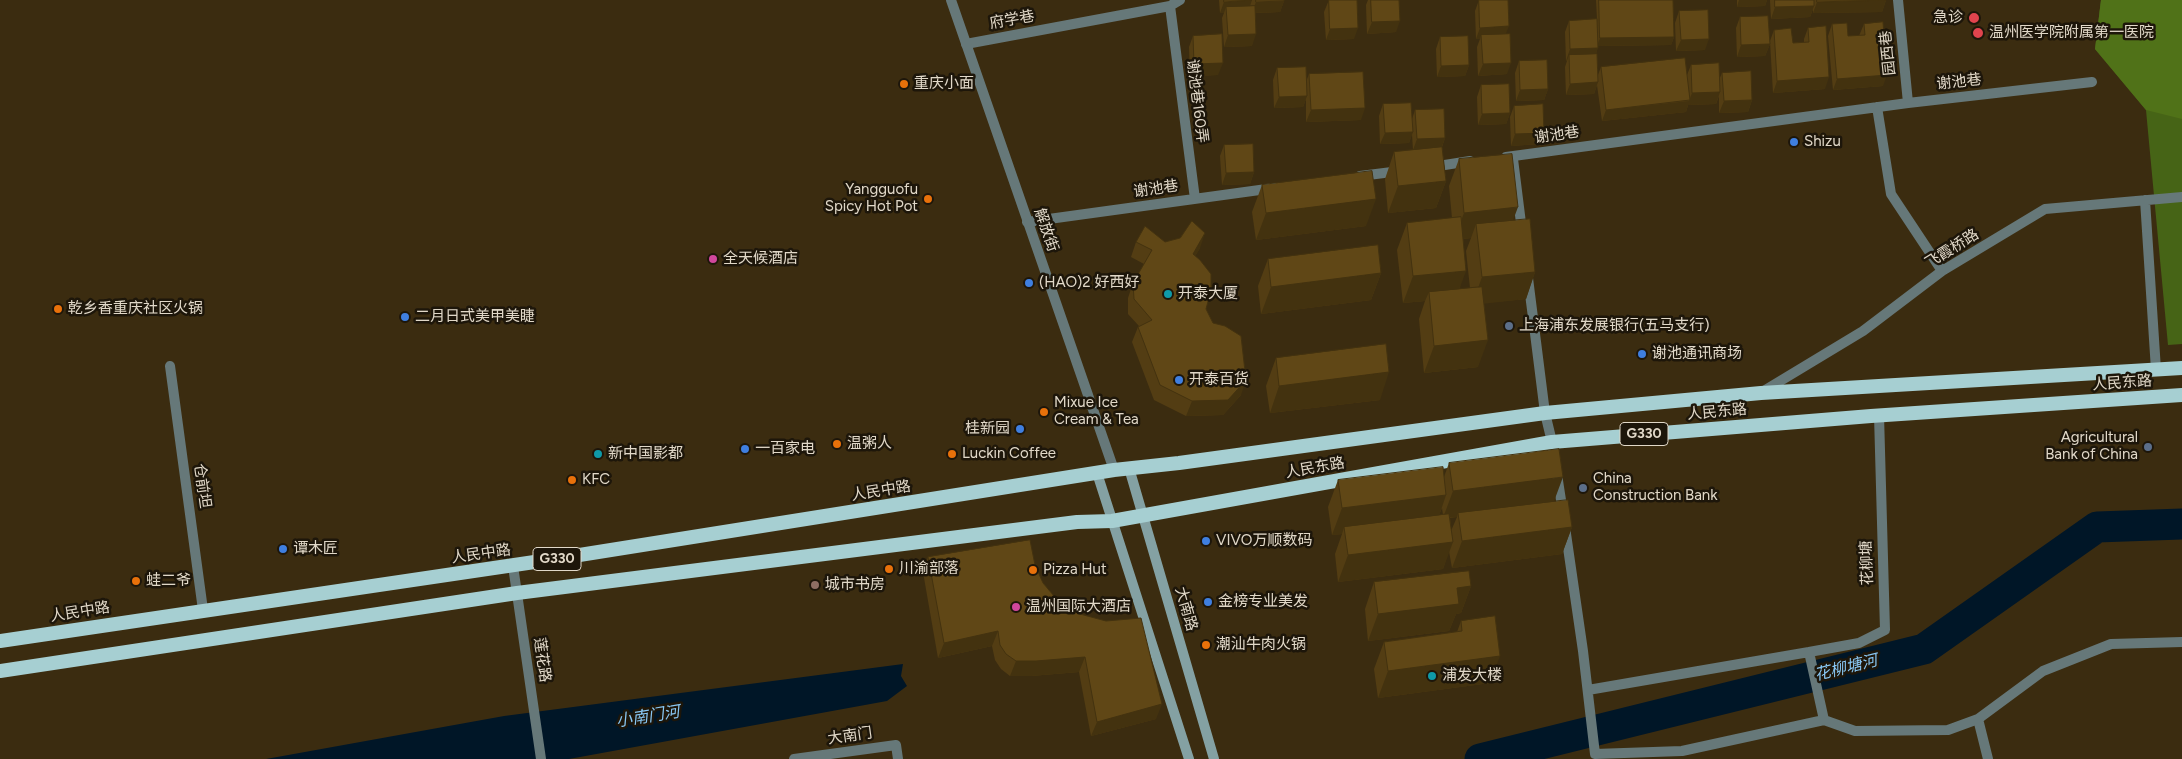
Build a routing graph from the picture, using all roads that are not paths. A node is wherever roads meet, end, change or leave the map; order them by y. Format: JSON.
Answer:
{"nodes":[{"id":1,"x":950,"y":0,"type":"edge"},
{"id":2,"x":1180,"y":0,"type":"edge"},
{"id":3,"x":1898,"y":0,"type":"edge"},
{"id":4,"x":1152,"y":5,"type":"edge"},
{"id":5,"x":1170,"y":6,"type":"junction"},
{"id":6,"x":966,"y":44,"type":"junction"},
{"id":7,"x":2092,"y":82,"type":"dead end"},
{"id":8,"x":1908,"y":103,"type":"junction"},
{"id":9,"x":1877,"y":107,"type":"junction"},
{"id":10,"x":1512,"y":156,"type":"junction"},
{"id":11,"x":1344,"y":178,"type":"edge"},
{"id":12,"x":1285,"y":186,"type":"edge"},
{"id":13,"x":2182,"y":197,"type":"edge"},
{"id":14,"x":1195,"y":199,"type":"junction"},
{"id":15,"x":2144,"y":200,"type":"junction"},
{"id":16,"x":1027,"y":222,"type":"junction"},
{"id":17,"x":1524,"y":244,"type":"edge"},
{"id":18,"x":1526,"y":264,"type":"edge"},
{"id":19,"x":1942,"y":271,"type":"junction"},
{"id":20,"x":170,"y":366,"type":"dead end"},
{"id":21,"x":2182,"y":368,"type":"edge"},
{"id":22,"x":2156,"y":370,"type":"junction"},
{"id":23,"x":1761,"y":393,"type":"junction"},
{"id":24,"x":2182,"y":395,"type":"edge"},
{"id":25,"x":1545,"y":413,"type":"junction"},
{"id":26,"x":1879,"y":416,"type":"junction"},
{"id":27,"x":1552,"y":442,"type":"junction"},
{"id":28,"x":1129,"y":468,"type":"junction"},
{"id":29,"x":1114,"y":470,"type":"junction"},
{"id":30,"x":1097,"y":473,"type":"junction"},
{"id":31,"x":1143,"y":516,"type":"junction"},
{"id":32,"x":1112,"y":521,"type":"junction"},
{"id":33,"x":513,"y":566,"type":"junction"},
{"id":34,"x":517,"y":593,"type":"junction"},
{"id":35,"x":203,"y":610,"type":"junction"},
{"id":36,"x":0,"y":641,"type":"edge"},
{"id":37,"x":2182,"y":642,"type":"edge"},
{"id":38,"x":1810,"y":656,"type":"junction"},
{"id":39,"x":0,"y":671,"type":"edge"},
{"id":40,"x":1588,"y":690,"type":"junction"},
{"id":41,"x":1978,"y":719,"type":"junction"},
{"id":42,"x":1824,"y":720,"type":"junction"},
{"id":43,"x":1595,"y":756,"type":"edge"},
{"id":44,"x":542,"y":759,"type":"edge"},
{"id":45,"x":794,"y":759,"type":"edge"},
{"id":46,"x":898,"y":759,"type":"edge"},
{"id":47,"x":1189,"y":759,"type":"edge"},
{"id":48,"x":1214,"y":759,"type":"edge"},
{"id":49,"x":1988,"y":759,"type":"edge"}],
"edges":[{"from":1,"to":6,"type":"street","name":"解放街"},
{"from":2,"to":5,"type":"street","name":"府学巷"},
{"from":3,"to":8,"type":"street","name":"园西巷"},
{"from":4,"to":5,"type":"street","name":"府学巷"},
{"from":4,"to":6,"type":"street","name":"府学巷"},
{"from":5,"to":14,"type":"street","name":"谢池巷160弄"},
{"from":6,"to":16,"type":"street","name":"解放街"},
{"from":7,"to":8,"type":"street","name":"谢池巷"},
{"from":8,"to":9,"type":"street","name":"谢池巷"},
{"from":9,"to":10,"type":"street","name":"谢池巷"},
{"from":9,"to":19,"type":"street"},
{"from":10,"to":11,"type":"street","name":"谢池巷"},
{"from":10,"to":17,"type":"street"},
{"from":12,"to":14,"type":"street","name":"谢池巷"},
{"from":13,"to":15,"type":"street","name":"飞霞桥路"},
{"from":14,"to":16,"type":"street","name":"谢池巷"},
{"from":15,"to":19,"type":"street","name":"飞霞桥路"},
{"from":15,"to":22,"type":"street"},
{"from":16,"to":29,"type":"street","name":"解放街"},
{"from":18,"to":25,"type":"street"},
{"from":19,"to":23,"type":"street","name":"飞霞桥路"},
{"from":20,"to":35,"type":"street","name":"仓前坦"},
{"from":21,"to":22,"type":"highway","name":"人民东路","number":"G330"},
{"from":22,"to":23,"type":"highway","name":"人民东路","number":"G330"},
{"from":23,"to":25,"type":"highway","name":"人民东路","number":"G330"},
{"from":24,"to":26,"type":"highway","name":"人民东路","number":"G330"},
{"from":25,"to":27,"type":"street"},
{"from":25,"to":28,"type":"highway","name":"人民东路","number":"G330"},
{"from":26,"to":27,"type":"highway","name":"人民东路","number":"G330"},
{"from":26,"to":38,"type":"street","name":"花柳塘"},
{"from":27,"to":31,"type":"highway","name":"人民东路","number":"G330"},
{"from":27,"to":40,"type":"street"},
{"from":28,"to":29,"type":"highway","name":"人民东路","number":"G330"},
{"from":28,"to":31,"type":"main road","name":"大南路"},
{"from":29,"to":30,"type":"highway","name":"人民中路","number":"G330"},
{"from":30,"to":32,"type":"main road"},
{"from":30,"to":33,"type":"highway","name":"人民中路","number":"G330"},
{"from":31,"to":32,"type":"highway","name":"人民东路","number":"G330"},
{"from":31,"to":48,"type":"main road","name":"大南路"},
{"from":32,"to":34,"type":"highway","number":"G330"},
{"from":32,"to":47,"type":"main road"},
{"from":33,"to":34,"type":"street","name":"莲花路"},
{"from":33,"to":35,"type":"highway","name":"人民中路","number":"G330"},
{"from":34,"to":39,"type":"highway","number":"G330"},
{"from":34,"to":44,"type":"street","name":"莲花路"},
{"from":35,"to":36,"type":"highway","name":"人民中路","number":"G330"},
{"from":37,"to":41,"type":"street"},
{"from":38,"to":40,"type":"street","name":"花柳塘"},
{"from":38,"to":42,"type":"street"},
{"from":40,"to":43,"type":"street"},
{"from":41,"to":42,"type":"street"},
{"from":41,"to":49,"type":"street"},
{"from":42,"to":43,"type":"street"},
{"from":45,"to":46,"type":"street","name":"大南门"}]}
